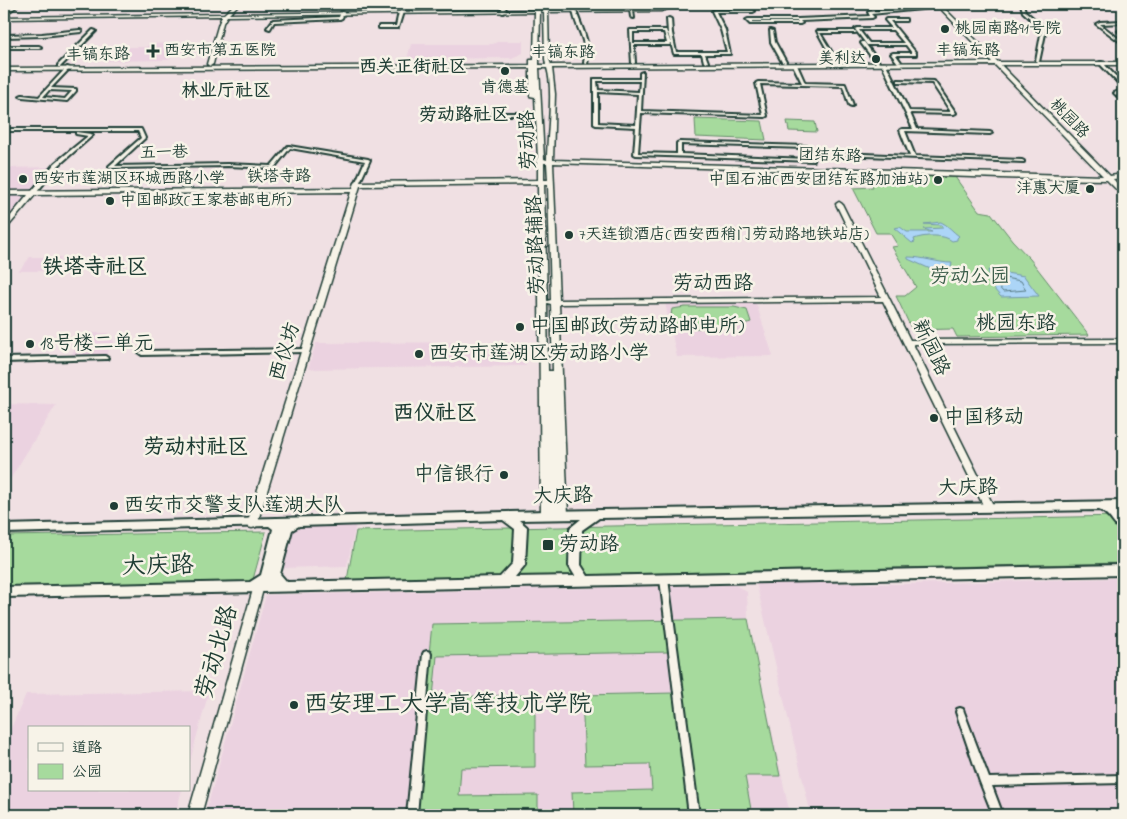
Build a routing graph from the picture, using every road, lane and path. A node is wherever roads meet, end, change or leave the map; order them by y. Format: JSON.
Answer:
{"nodes":[{"id":1,"x":18,"y":4,"type":"edge"},
{"id":2,"x":238,"y":4,"type":"edge"},
{"id":3,"x":504,"y":4,"type":"edge"},
{"id":4,"x":577,"y":4,"type":"edge"},
{"id":5,"x":680,"y":4,"type":"edge"},
{"id":6,"x":1022,"y":4,"type":"edge"},
{"id":7,"x":940,"y":5,"type":"edge"},
{"id":8,"x":540,"y":8,"type":"edge"},
{"id":9,"x":343,"y":11,"type":"junction"},
{"id":10,"x":574,"y":11,"type":"junction"},
{"id":11,"x":579,"y":11,"type":"junction"},
{"id":12,"x":631,"y":11,"type":"junction"},
{"id":13,"x":753,"y":11,"type":"dead end"},
{"id":14,"x":401,"y":12,"type":"junction"},
{"id":15,"x":503,"y":12,"type":"junction"},
{"id":16,"x":225,"y":15,"type":"junction"},
{"id":17,"x":633,"y":17,"type":"dead end"},
{"id":18,"x":5,"y":18,"type":"edge"},
{"id":19,"x":669,"y":19,"type":"dead end"},
{"id":20,"x":798,"y":20,"type":"junction"},
{"id":21,"x":906,"y":20,"type":"dead end"},
{"id":22,"x":1123,"y":22,"type":"edge"},
{"id":23,"x":851,"y":26,"type":"dead end"},
{"id":24,"x":380,"y":27,"type":"dead end"},
{"id":25,"x":269,"y":28,"type":"dead end"},
{"id":26,"x":894,"y":29,"type":"junction"},
{"id":27,"x":80,"y":31,"type":"dead end"},
{"id":28,"x":94,"y":31,"type":"dead end"},
{"id":29,"x":771,"y":31,"type":"dead end"},
{"id":30,"x":855,"y":32,"type":"junction"},
{"id":31,"x":4,"y":36,"type":"edge"},
{"id":32,"x":1123,"y":43,"type":"edge"},
{"id":33,"x":632,"y":44,"type":"junction"},
{"id":34,"x":906,"y":44,"type":"junction"},
{"id":35,"x":4,"y":47,"type":"edge"},
{"id":36,"x":39,"y":47,"type":"dead end"},
{"id":37,"x":703,"y":53,"type":"junction"},
{"id":38,"x":1038,"y":61,"type":"junction"},
{"id":39,"x":706,"y":62,"type":"junction"},
{"id":40,"x":784,"y":62,"type":"junction"},
{"id":41,"x":836,"y":62,"type":"junction"},
{"id":42,"x":878,"y":62,"type":"junction"},
{"id":43,"x":899,"y":62,"type":"junction"},
{"id":44,"x":998,"y":62,"type":"junction"},
{"id":45,"x":1123,"y":62,"type":"edge"},
{"id":46,"x":586,"y":63,"type":"junction"},
{"id":47,"x":633,"y":63,"type":"junction"},
{"id":48,"x":1101,"y":63,"type":"junction"},
{"id":49,"x":210,"y":64,"type":"junction"},
{"id":50,"x":884,"y":64,"type":"junction"},
{"id":51,"x":540,"y":65,"type":"junction"},
{"id":52,"x":795,"y":65,"type":"junction"},
{"id":53,"x":58,"y":66,"type":"junction"},
{"id":54,"x":4,"y":68,"type":"edge"},
{"id":55,"x":68,"y":68,"type":"junction"},
{"id":56,"x":642,"y":73,"type":"dead end"},
{"id":57,"x":642,"y":80,"type":"junction"},
{"id":58,"x":899,"y":82,"type":"dead end"},
{"id":59,"x":804,"y":84,"type":"junction"},
{"id":60,"x":1123,"y":88,"type":"edge"},
{"id":61,"x":48,"y":89,"type":"junction"},
{"id":62,"x":596,"y":91,"type":"junction"},
{"id":63,"x":640,"y":93,"type":"junction"},
{"id":64,"x":22,"y":96,"type":"dead end"},
{"id":65,"x":40,"y":98,"type":"junction"},
{"id":66,"x":1123,"y":101,"type":"edge"},
{"id":67,"x":851,"y":105,"type":"dead end"},
{"id":68,"x":639,"y":112,"type":"junction"},
{"id":69,"x":907,"y":112,"type":"junction"},
{"id":70,"x":453,"y":114,"type":"dead end"},
{"id":71,"x":534,"y":114,"type":"junction"},
{"id":72,"x":638,"y":126,"type":"junction"},
{"id":73,"x":4,"y":130,"type":"edge"},
{"id":74,"x":80,"y":130,"type":"junction"},
{"id":75,"x":916,"y":130,"type":"junction"},
{"id":76,"x":990,"y":133,"type":"dead end"},
{"id":77,"x":842,"y":154,"type":"dead end"},
{"id":78,"x":680,"y":155,"type":"junction"},
{"id":79,"x":913,"y":157,"type":"junction"},
{"id":80,"x":1022,"y":161,"type":"dead end"},
{"id":81,"x":543,"y":162,"type":"junction"},
{"id":82,"x":1123,"y":177,"type":"edge"},
{"id":83,"x":1111,"y":178,"type":"junction"},
{"id":84,"x":544,"y":182,"type":"junction"},
{"id":85,"x":356,"y":187,"type":"junction"},
{"id":86,"x":1123,"y":188,"type":"edge"},
{"id":87,"x":34,"y":192,"type":"junction"},
{"id":88,"x":4,"y":193,"type":"edge"},
{"id":89,"x":1123,"y":194,"type":"edge"},
{"id":90,"x":839,"y":204,"type":"dead end"},
{"id":91,"x":4,"y":228,"type":"edge"},
{"id":92,"x":887,"y":299,"type":"junction"},
{"id":93,"x":546,"y":302,"type":"junction"},
{"id":94,"x":1123,"y":340,"type":"edge"},
{"id":95,"x":909,"y":342,"type":"junction"},
{"id":96,"x":305,"y":351,"type":"junction"},
{"id":97,"x":142,"y":353,"type":"dead end"},
{"id":98,"x":105,"y":358,"type":"dead end"},
{"id":99,"x":4,"y":360,"type":"edge"},
{"id":100,"x":1123,"y":505,"type":"edge"},
{"id":101,"x":1100,"y":506,"type":"junction"},
{"id":102,"x":989,"y":508,"type":"junction"},
{"id":103,"x":551,"y":515,"type":"junction"},
{"id":104,"x":594,"y":515,"type":"junction"},
{"id":105,"x":507,"y":517,"type":"junction"},
{"id":106,"x":273,"y":523,"type":"junction"},
{"id":107,"x":295,"y":523,"type":"junction"},
{"id":108,"x":252,"y":524,"type":"junction"},
{"id":109,"x":1123,"y":528,"type":"edge"},
{"id":110,"x":4,"y":529,"type":"edge"},
{"id":111,"x":1123,"y":570,"type":"edge"},
{"id":112,"x":664,"y":579,"type":"junction"},
{"id":113,"x":584,"y":580,"type":"junction"},
{"id":114,"x":504,"y":581,"type":"junction"},
{"id":115,"x":255,"y":586,"type":"junction"},
{"id":116,"x":284,"y":586,"type":"junction"},
{"id":117,"x":4,"y":592,"type":"edge"},
{"id":118,"x":427,"y":654,"type":"dead end"},
{"id":119,"x":960,"y":712,"type":"dead end"},
{"id":120,"x":1123,"y":779,"type":"edge"},
{"id":121,"x":985,"y":782,"type":"junction"},
{"id":122,"x":194,"y":815,"type":"edge"},
{"id":123,"x":412,"y":815,"type":"edge"},
{"id":124,"x":694,"y":815,"type":"edge"},
{"id":125,"x":998,"y":815,"type":"edge"}],
"edges":[{"from":1,"to":18,"type":"street"},
{"from":2,"to":16,"type":"street"},
{"from":3,"to":15,"type":"street"},
{"from":4,"to":11,"type":"street"},
{"from":5,"to":12,"type":"street"},
{"from":6,"to":38,"type":"street"},
{"from":7,"to":20,"type":"street"},
{"from":7,"to":44,"type":"street","name":"桃园路"},
{"from":8,"to":10,"type":"street"},
{"from":8,"to":15,"type":"street"},
{"from":8,"to":51,"type":"street","name":"劳动路辅路"},
{"from":8,"to":51,"type":"street","name":"劳动路辅路"},
{"from":9,"to":14,"type":"street"},
{"from":9,"to":16,"type":"street"},
{"from":9,"to":25,"type":"street"},
{"from":10,"to":11,"type":"street"},
{"from":10,"to":46,"type":"street"},
{"from":11,"to":12,"type":"street"},
{"from":12,"to":17,"type":"street"},
{"from":13,"to":37,"type":"street"},
{"from":14,"to":15,"type":"street"},
{"from":14,"to":24,"type":"street"},
{"from":16,"to":18,"type":"street"},
{"from":16,"to":49,"type":"street"},
{"from":19,"to":37,"type":"street"},
{"from":20,"to":20,"type":"street"},
{"from":21,"to":26,"type":"street"},
{"from":22,"to":32,"type":"street"},
{"from":23,"to":30,"type":"street"},
{"from":26,"to":34,"type":"street"},
{"from":26,"to":34,"type":"street"},
{"from":27,"to":31,"type":"street"},
{"from":28,"to":53,"type":"street"},
{"from":29,"to":40,"type":"street"},
{"from":30,"to":41,"type":"street"},
{"from":30,"to":42,"type":"street"},
{"from":33,"to":33,"type":"street"},
{"from":33,"to":47,"type":"street"},
{"from":34,"to":43,"type":"street"},
{"from":35,"to":36,"type":"street"},
{"from":37,"to":39,"type":"street"},
{"from":38,"to":44,"type":"street","name":"丰镐东路"},
{"from":38,"to":45,"type":"street","name":"丰镐东路"},
{"from":39,"to":40,"type":"street","name":"丰镐东路"},
{"from":39,"to":47,"type":"street","name":"丰镐东路"},
{"from":40,"to":41,"type":"street","name":"丰镐东路"},
{"from":41,"to":42,"type":"street","name":"丰镐东路"},
{"from":42,"to":43,"type":"street","name":"丰镐东路"},
{"from":43,"to":44,"type":"street","name":"丰镐东路"},
{"from":44,"to":48,"type":"street","name":"丰镐东路"},
{"from":44,"to":50,"type":"street","name":"丰镐东路"},
{"from":44,"to":83,"type":"street","name":"桃园路"},
{"from":45,"to":48,"type":"street","name":"丰镐东路"},
{"from":46,"to":47,"type":"street","name":"丰镐东路"},
{"from":46,"to":51,"type":"street","name":"丰镐东路"},
{"from":48,"to":60,"type":"street"},
{"from":49,"to":51,"type":"street","name":"丰镐东路"},
{"from":49,"to":53,"type":"street","name":"丰镐东路"},
{"from":50,"to":52,"type":"street","name":"丰镐东路"},
{"from":50,"to":69,"type":"street"},
{"from":51,"to":52,"type":"street","name":"丰镐东路"},
{"from":51,"to":55,"type":"street","name":"丰镐东路"},
{"from":51,"to":71,"type":"street","name":"劳动路辅路"},
{"from":51,"to":81,"type":"street","name":"劳动路"},
{"from":52,"to":59,"type":"street"},
{"from":53,"to":54,"type":"street","name":"丰镐东路"},
{"from":54,"to":55,"type":"street","name":"丰镐东路"},
{"from":55,"to":61,"type":"street"},
{"from":56,"to":57,"type":"street"},
{"from":57,"to":62,"type":"street"},
{"from":57,"to":63,"type":"street"},
{"from":58,"to":69,"type":"street"},
{"from":59,"to":67,"type":"street"},
{"from":59,"to":68,"type":"street"},
{"from":60,"to":66,"type":"street"},
{"from":61,"to":65,"type":"street"},
{"from":61,"to":65,"type":"street"},
{"from":62,"to":63,"type":"street"},
{"from":62,"to":72,"type":"street"},
{"from":63,"to":68,"type":"street"},
{"from":64,"to":65,"type":"street"},
{"from":68,"to":72,"type":"street"},
{"from":69,"to":75,"type":"street"},
{"from":70,"to":71,"type":"street"},
{"from":71,"to":81,"type":"street","name":"劳动路辅路"},
{"from":72,"to":78,"type":"street"},
{"from":73,"to":74,"type":"street","name":"五一巷"},
{"from":74,"to":85,"type":"street","name":"五一巷"},
{"from":74,"to":87,"type":"street"},
{"from":75,"to":76,"type":"street"},
{"from":75,"to":79,"type":"street"},
{"from":77,"to":79,"type":"street"},
{"from":78,"to":78,"type":"street"},
{"from":79,"to":80,"type":"street"},
{"from":81,"to":83,"type":"street"},
{"from":81,"to":84,"type":"street","name":"劳动路辅路"},
{"from":81,"to":84,"type":"street","name":"劳动路辅路"},
{"from":82,"to":83,"type":"street"},
{"from":83,"to":86,"type":"street","name":"桃园路"},
{"from":83,"to":89,"type":"street","name":"桃园路"},
{"from":84,"to":85,"type":"street","name":"铁塔寺路"},
{"from":84,"to":93,"type":"street","name":"劳动路辅路"},
{"from":84,"to":93,"type":"street","name":"劳动路"},
{"from":85,"to":87,"type":"street","name":"铁塔寺路"},
{"from":85,"to":96,"type":"street","name":"西仪坊"},
{"from":87,"to":88,"type":"street","name":"铁塔寺路"},
{"from":87,"to":91,"type":"street"},
{"from":90,"to":92,"type":"street","name":"新园路"},
{"from":92,"to":93,"type":"street","name":"劳动西路"},
{"from":92,"to":95,"type":"street","name":"新园路"},
{"from":93,"to":103,"type":"street","name":"劳动路辅路"},
{"from":93,"to":103,"type":"street","name":"劳动路"},
{"from":94,"to":95,"type":"street","name":"桃园东路"},
{"from":95,"to":102,"type":"street","name":"新园路"},
{"from":96,"to":97,"type":"street"},
{"from":96,"to":108,"type":"street","name":"西仪坊"},
{"from":98,"to":99,"type":"street"},
{"from":100,"to":101,"type":"main road","name":"大庆路"},
{"from":101,"to":102,"type":"main road","name":"大庆路"},
{"from":101,"to":109,"type":"main road"},
{"from":102,"to":104,"type":"main road","name":"大庆路"},
{"from":103,"to":104,"type":"main road","name":"大庆路"},
{"from":103,"to":105,"type":"main road","name":"大庆路"},
{"from":104,"to":113,"type":"main road"},
{"from":105,"to":107,"type":"main road","name":"大庆路"},
{"from":105,"to":114,"type":"main road"},
{"from":106,"to":107,"type":"main road","name":"大庆路"},
{"from":106,"to":108,"type":"main road","name":"大庆路"},
{"from":106,"to":115,"type":"main road"},
{"from":107,"to":116,"type":"main road"},
{"from":108,"to":110,"type":"main road","name":"大庆路"},
{"from":111,"to":112,"type":"main road","name":"大庆路"},
{"from":112,"to":113,"type":"main road","name":"大庆路"},
{"from":112,"to":124,"type":"street"},
{"from":113,"to":114,"type":"main road","name":"大庆路"},
{"from":114,"to":116,"type":"main road","name":"大庆路"},
{"from":115,"to":116,"type":"main road","name":"大庆路"},
{"from":115,"to":117,"type":"main road","name":"大庆路"},
{"from":115,"to":122,"type":"street","name":"劳动北路"},
{"from":118,"to":123,"type":"street"},
{"from":119,"to":121,"type":"street"},
{"from":120,"to":121,"type":"street"},
{"from":121,"to":125,"type":"street"}]}
